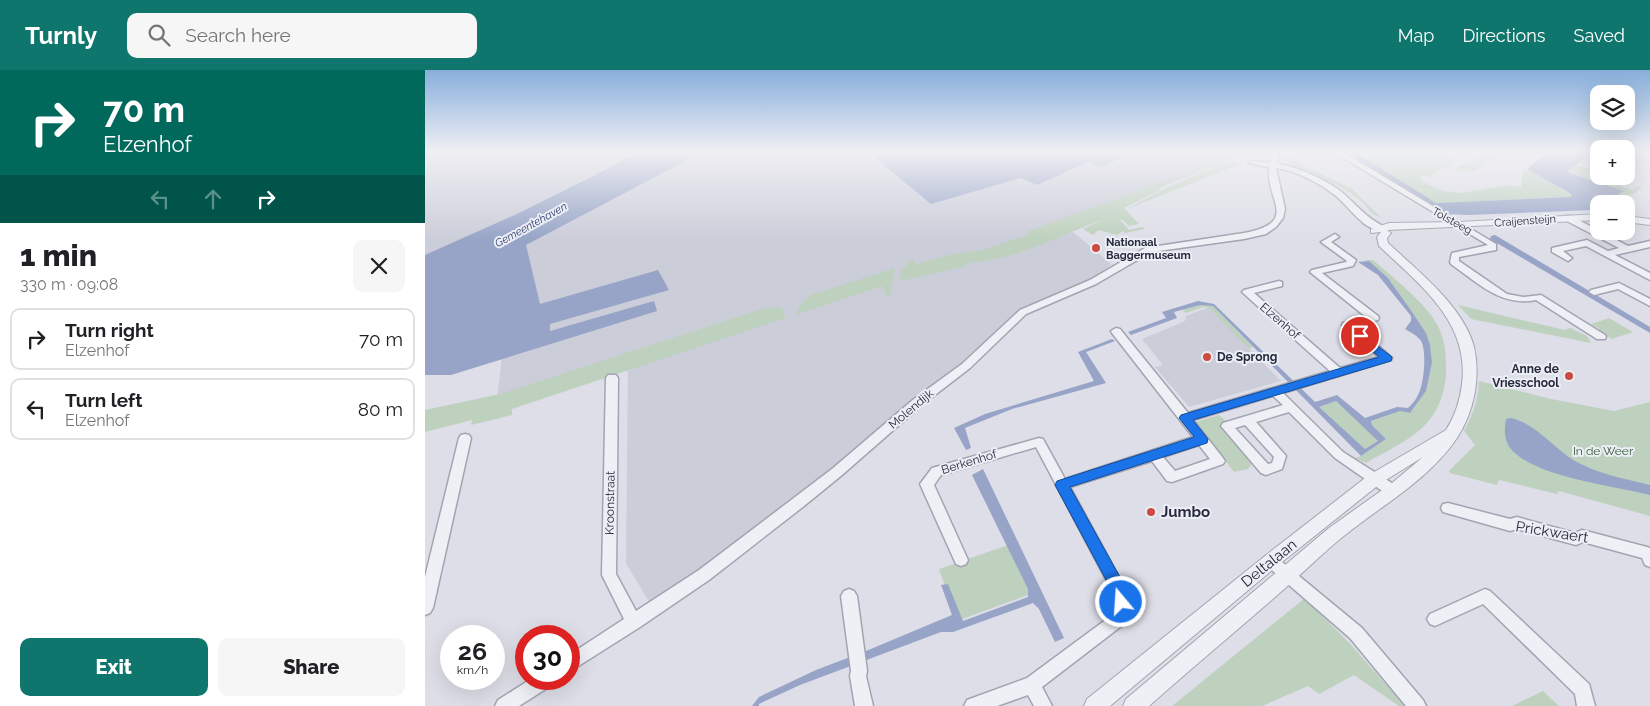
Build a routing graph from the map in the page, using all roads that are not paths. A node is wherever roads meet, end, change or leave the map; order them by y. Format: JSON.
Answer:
{"nodes":[{"id":1,"x":1274,"y":181,"type":"edge"},
{"id":2,"x":1316,"y":181,"type":"edge"},
{"id":3,"x":1383,"y":181,"type":"edge"},
{"id":4,"x":1590,"y":217,"type":"edge"},
{"id":5,"x":1568,"y":218,"type":"junction"},
{"id":6,"x":1635,"y":220,"type":"edge"},
{"id":7,"x":1650,"y":222,"type":"edge"},
{"id":8,"x":1455,"y":225,"type":"junction"},
{"id":9,"x":1380,"y":231,"type":"junction"},
{"id":10,"x":1335,"y":238,"type":"dead end"},
{"id":11,"x":1650,"y":244,"type":"edge"},
{"id":12,"x":1627,"y":249,"type":"junction"},
{"id":13,"x":1607,"y":254,"type":"junction"},
{"id":14,"x":1568,"y":258,"type":"dead end"},
{"id":15,"x":1650,"y":277,"type":"edge"},
{"id":16,"x":1279,"y":284,"type":"dead end"},
{"id":17,"x":1593,"y":292,"type":"dead end"},
{"id":18,"x":1650,"y":303,"type":"edge"},
{"id":19,"x":1116,"y":331,"type":"dead end"},
{"id":20,"x":1601,"y":337,"type":"dead end"},
{"id":21,"x":1338,"y":373,"type":"junction"},
{"id":22,"x":612,"y":378,"type":"dead end"},
{"id":23,"x":1276,"y":392,"type":"junction"},
{"id":24,"x":1291,"y":407,"type":"junction"},
{"id":25,"x":1185,"y":418,"type":"junction"},
{"id":26,"x":1248,"y":420,"type":"dead end"},
{"id":27,"x":1453,"y":432,"type":"junction"},
{"id":28,"x":465,"y":438,"type":"dead end"},
{"id":29,"x":1202,"y":439,"type":"junction"},
{"id":30,"x":1155,"y":455,"type":"junction"},
{"id":31,"x":1375,"y":479,"type":"junction"},
{"id":32,"x":1062,"y":485,"type":"junction"},
{"id":33,"x":1393,"y":491,"type":"junction"},
{"id":34,"x":1448,"y":508,"type":"dead end"},
{"id":35,"x":961,"y":560,"type":"dead end"},
{"id":36,"x":1271,"y":561,"type":"junction"},
{"id":37,"x":1650,"y":561,"type":"edge"},
{"id":38,"x":1287,"y":574,"type":"junction"},
{"id":39,"x":849,"y":596,"type":"dead end"},
{"id":40,"x":425,"y":608,"type":"edge"},
{"id":41,"x":1435,"y":619,"type":"dead end"},
{"id":42,"x":634,"y":622,"type":"junction"},
{"id":43,"x":580,"y":657,"type":"edge"},
{"id":44,"x":1032,"y":685,"type":"junction"},
{"id":45,"x":529,"y":690,"type":"edge"},
{"id":46,"x":504,"y":706,"type":"edge"},
{"id":47,"x":864,"y":706,"type":"edge"},
{"id":48,"x":973,"y":706,"type":"edge"},
{"id":49,"x":1043,"y":706,"type":"edge"},
{"id":50,"x":1094,"y":706,"type":"edge"},
{"id":51,"x":1133,"y":706,"type":"edge"},
{"id":52,"x":1417,"y":706,"type":"edge"},
{"id":53,"x":1586,"y":706,"type":"edge"}],
"edges":[{"from":1,"to":42,"type":"street","name":"Molendijk"},
{"from":2,"to":9,"type":"street"},
{"from":3,"to":8,"type":"street","name":"Tolsteeg"},
{"from":4,"to":5,"type":"street","name":"Craijensteijn"},
{"from":5,"to":8,"type":"street","name":"Craijensteijn"},
{"from":5,"to":12,"type":"street"},
{"from":6,"to":7,"type":"street"},
{"from":8,"to":9,"type":"street","name":"Craijensteijn"},
{"from":8,"to":20,"type":"street","name":"Tolsteeg"},
{"from":9,"to":27,"type":"street","name":"Deltalaan"},
{"from":10,"to":21,"type":"street"},
{"from":11,"to":12,"type":"street"},
{"from":12,"to":13,"type":"street"},
{"from":13,"to":14,"type":"street"},
{"from":13,"to":15,"type":"street"},
{"from":16,"to":21,"type":"street","name":"Elzenhof"},
{"from":17,"to":18,"type":"street"},
{"from":19,"to":25,"type":"street"},
{"from":21,"to":23,"type":"street"},
{"from":22,"to":42,"type":"street","name":"Kroonstraat"},
{"from":23,"to":24,"type":"street"},
{"from":23,"to":25,"type":"street"},
{"from":24,"to":26,"type":"street"},
{"from":24,"to":31,"type":"street"},
{"from":25,"to":29,"type":"street"},
{"from":27,"to":31,"type":"street","name":"Deltalaan"},
{"from":27,"to":33,"type":"street","name":"Deltalaan"},
{"from":28,"to":40,"type":"street"},
{"from":29,"to":30,"type":"street"},
{"from":29,"to":30,"type":"street"},
{"from":30,"to":32,"type":"street"},
{"from":31,"to":33,"type":"street"},
{"from":31,"to":36,"type":"street","name":"Deltalaan"},
{"from":32,"to":35,"type":"street","name":"Berkenhof"},
{"from":32,"to":44,"type":"street"},
{"from":33,"to":38,"type":"street","name":"Deltalaan"},
{"from":34,"to":37,"type":"street","name":"Prickwaert"},
{"from":36,"to":38,"type":"street"},
{"from":36,"to":50,"type":"street","name":"Deltalaan"},
{"from":38,"to":51,"type":"street","name":"Deltalaan"},
{"from":38,"to":52,"type":"street"},
{"from":39,"to":47,"type":"street"},
{"from":41,"to":53,"type":"street"},
{"from":42,"to":43,"type":"street","name":"Molendijk"},
{"from":44,"to":48,"type":"street"},
{"from":44,"to":49,"type":"street"},
{"from":45,"to":46,"type":"street"}]}
